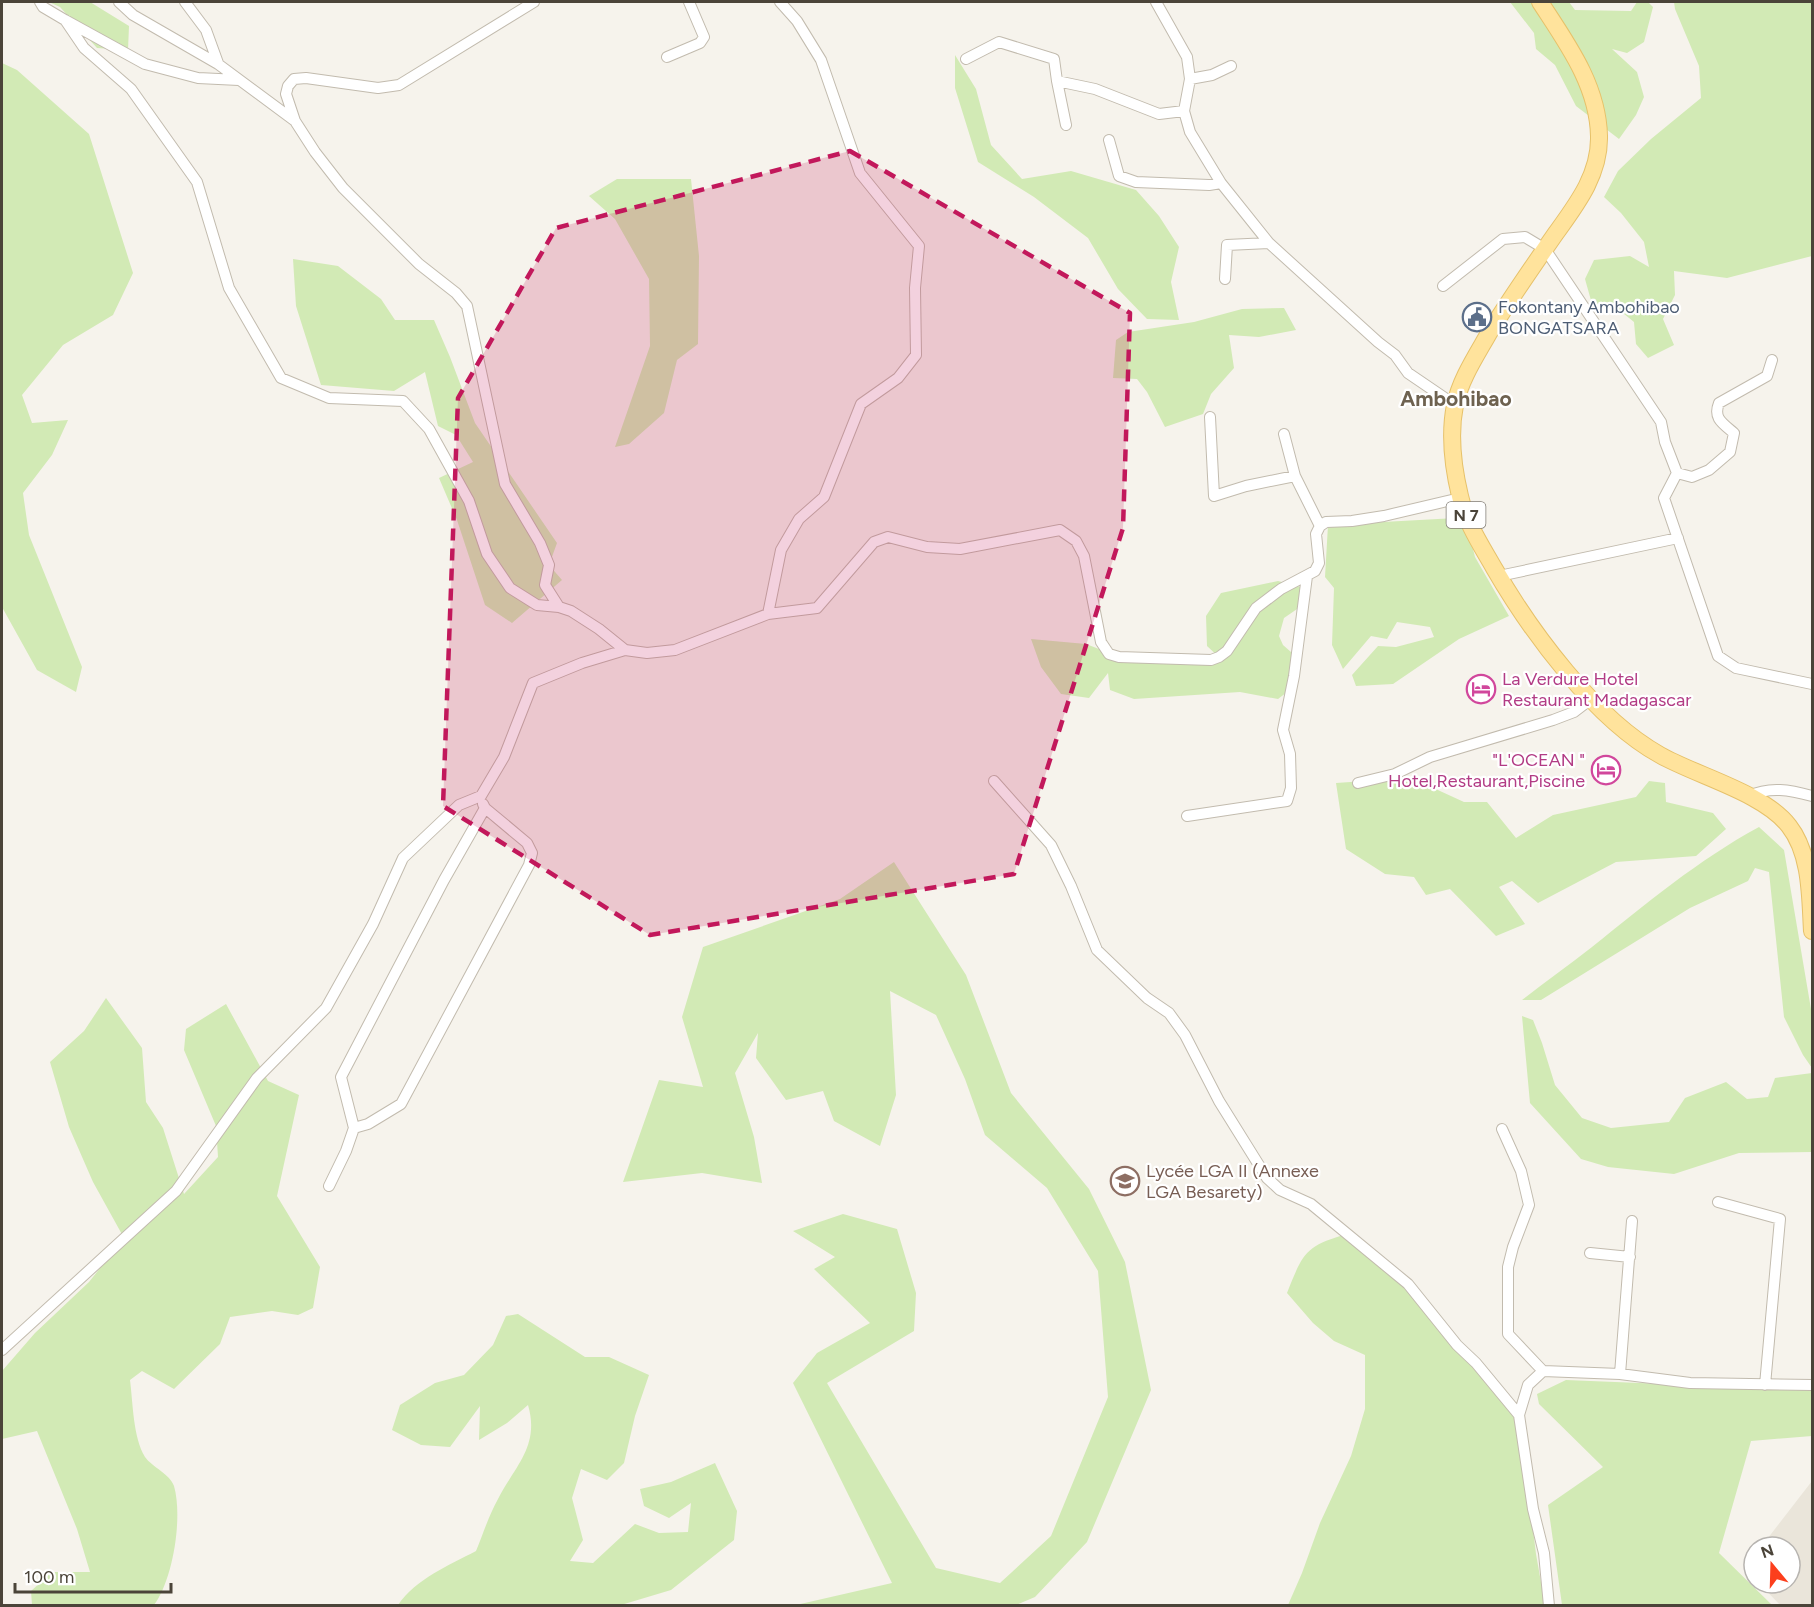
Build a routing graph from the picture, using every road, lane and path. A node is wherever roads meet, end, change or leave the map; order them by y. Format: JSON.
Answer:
{"nodes":[{"id":1,"x":40,"y":2,"type":"edge"},
{"id":2,"x":119,"y":2,"type":"edge"},
{"id":3,"x":185,"y":2,"type":"edge"},
{"id":4,"x":534,"y":2,"type":"edge"},
{"id":5,"x":689,"y":2,"type":"edge"},
{"id":6,"x":780,"y":2,"type":"edge"},
{"id":7,"x":1156,"y":2,"type":"edge"},
{"id":8,"x":1540,"y":2,"type":"edge"},
{"id":9,"x":64,"y":20,"type":"junction"},
{"id":10,"x":667,"y":57,"type":"dead end"},
{"id":11,"x":966,"y":60,"type":"dead end"},
{"id":12,"x":218,"y":64,"type":"junction"},
{"id":13,"x":1231,"y":66,"type":"dead end"},
{"id":14,"x":1190,"y":79,"type":"junction"},
{"id":15,"x":239,"y":80,"type":"junction"},
{"id":16,"x":1057,"y":81,"type":"junction"},
{"id":17,"x":1184,"y":111,"type":"junction"},
{"id":18,"x":295,"y":121,"type":"junction"},
{"id":19,"x":1066,"y":125,"type":"dead end"},
{"id":20,"x":1109,"y":140,"type":"dead end"},
{"id":21,"x":1221,"y":183,"type":"junction"},
{"id":22,"x":1269,"y":243,"type":"junction"},
{"id":23,"x":1545,"y":249,"type":"junction"},
{"id":24,"x":1226,"y":279,"type":"dead end"},
{"id":25,"x":1443,"y":286,"type":"dead end"},
{"id":26,"x":1772,"y":360,"type":"dead end"},
{"id":27,"x":1455,"y":405,"type":"junction"},
{"id":28,"x":1210,"y":417,"type":"dead end"},
{"id":29,"x":1284,"y":434,"type":"dead end"},
{"id":30,"x":1677,"y":473,"type":"junction"},
{"id":31,"x":1295,"y":476,"type":"junction"},
{"id":32,"x":1461,"y":498,"type":"junction"},
{"id":33,"x":1320,"y":526,"type":"junction"},
{"id":34,"x":1678,"y":538,"type":"junction"},
{"id":35,"x":1307,"y":576,"type":"junction"},
{"id":36,"x":1499,"y":576,"type":"junction"},
{"id":37,"x":559,"y":607,"type":"junction"},
{"id":38,"x":768,"y":614,"type":"junction"},
{"id":39,"x":626,"y":650,"type":"junction"},
{"id":40,"x":1812,"y":684,"type":"edge"},
{"id":41,"x":1591,"y":699,"type":"junction"},
{"id":42,"x":994,"y":781,"type":"dead end"},
{"id":43,"x":1358,"y":783,"type":"dead end"},
{"id":44,"x":481,"y":796,"type":"junction"},
{"id":45,"x":1749,"y":796,"type":"junction"},
{"id":46,"x":1812,"y":796,"type":"edge"},
{"id":47,"x":485,"y":808,"type":"junction"},
{"id":48,"x":1187,"y":816,"type":"dead end"},
{"id":49,"x":1808,"y":860,"type":"edge"},
{"id":50,"x":1812,"y":931,"type":"edge"},
{"id":51,"x":354,"y":1128,"type":"junction"},
{"id":52,"x":1502,"y":1129,"type":"dead end"},
{"id":53,"x":329,"y":1186,"type":"dead end"},
{"id":54,"x":1718,"y":1202,"type":"dead end"},
{"id":55,"x":1632,"y":1221,"type":"dead end"},
{"id":56,"x":1590,"y":1253,"type":"dead end"},
{"id":57,"x":1630,"y":1257,"type":"junction"},
{"id":58,"x":2,"y":1350,"type":"edge"},
{"id":59,"x":1543,"y":1371,"type":"junction"},
{"id":60,"x":1620,"y":1374,"type":"junction"},
{"id":61,"x":1765,"y":1385,"type":"junction"},
{"id":62,"x":1812,"y":1385,"type":"edge"},
{"id":63,"x":1519,"y":1415,"type":"junction"},
{"id":64,"x":1550,"y":1605,"type":"edge"}],
"edges":[{"from":1,"to":9,"type":"street"},
{"from":2,"to":12,"type":"street"},
{"from":3,"to":12,"type":"street"},
{"from":4,"to":18,"type":"street"},
{"from":5,"to":10,"type":"street"},
{"from":6,"to":38,"type":"street"},
{"from":7,"to":14,"type":"street"},
{"from":8,"to":23,"type":"main road","number":"N 7"},
{"from":9,"to":15,"type":"street"},
{"from":9,"to":37,"type":"street"},
{"from":11,"to":16,"type":"street"},
{"from":12,"to":15,"type":"street"},
{"from":13,"to":14,"type":"street"},
{"from":14,"to":17,"type":"street"},
{"from":15,"to":18,"type":"street"},
{"from":16,"to":17,"type":"street"},
{"from":16,"to":19,"type":"street"},
{"from":17,"to":21,"type":"street"},
{"from":18,"to":37,"type":"street"},
{"from":20,"to":21,"type":"street"},
{"from":21,"to":22,"type":"street"},
{"from":22,"to":24,"type":"street"},
{"from":22,"to":27,"type":"street"},
{"from":23,"to":25,"type":"street"},
{"from":23,"to":27,"type":"main road","number":"N 7"},
{"from":23,"to":30,"type":"street"},
{"from":26,"to":30,"type":"street"},
{"from":27,"to":32,"type":"main road","number":"N 7"},
{"from":28,"to":31,"type":"street"},
{"from":29,"to":31,"type":"street"},
{"from":30,"to":34,"type":"street"},
{"from":31,"to":33,"type":"street"},
{"from":32,"to":33,"type":"street"},
{"from":32,"to":36,"type":"main road","number":"N 7"},
{"from":33,"to":35,"type":"street"},
{"from":34,"to":36,"type":"street"},
{"from":34,"to":40,"type":"street"},
{"from":35,"to":38,"type":"street"},
{"from":35,"to":48,"type":"street"},
{"from":36,"to":41,"type":"main road","number":"N 7"},
{"from":37,"to":39,"type":"street"},
{"from":38,"to":39,"type":"street"},
{"from":39,"to":44,"type":"street"},
{"from":41,"to":43,"type":"street"},
{"from":41,"to":45,"type":"main road","number":"N 7"},
{"from":42,"to":63,"type":"street"},
{"from":44,"to":47,"type":"street"},
{"from":44,"to":58,"type":"street"},
{"from":45,"to":46,"type":"street"},
{"from":45,"to":49,"type":"main road","number":"N 7"},
{"from":47,"to":51,"type":"street"},
{"from":47,"to":51,"type":"street"},
{"from":49,"to":50,"type":"main road","number":"N 7"},
{"from":51,"to":53,"type":"street"},
{"from":52,"to":59,"type":"street"},
{"from":54,"to":61,"type":"street"},
{"from":55,"to":57,"type":"street"},
{"from":56,"to":57,"type":"street"},
{"from":57,"to":60,"type":"street"},
{"from":59,"to":60,"type":"street"},
{"from":59,"to":63,"type":"street"},
{"from":60,"to":61,"type":"street"},
{"from":61,"to":62,"type":"street"},
{"from":63,"to":64,"type":"street"}]}
